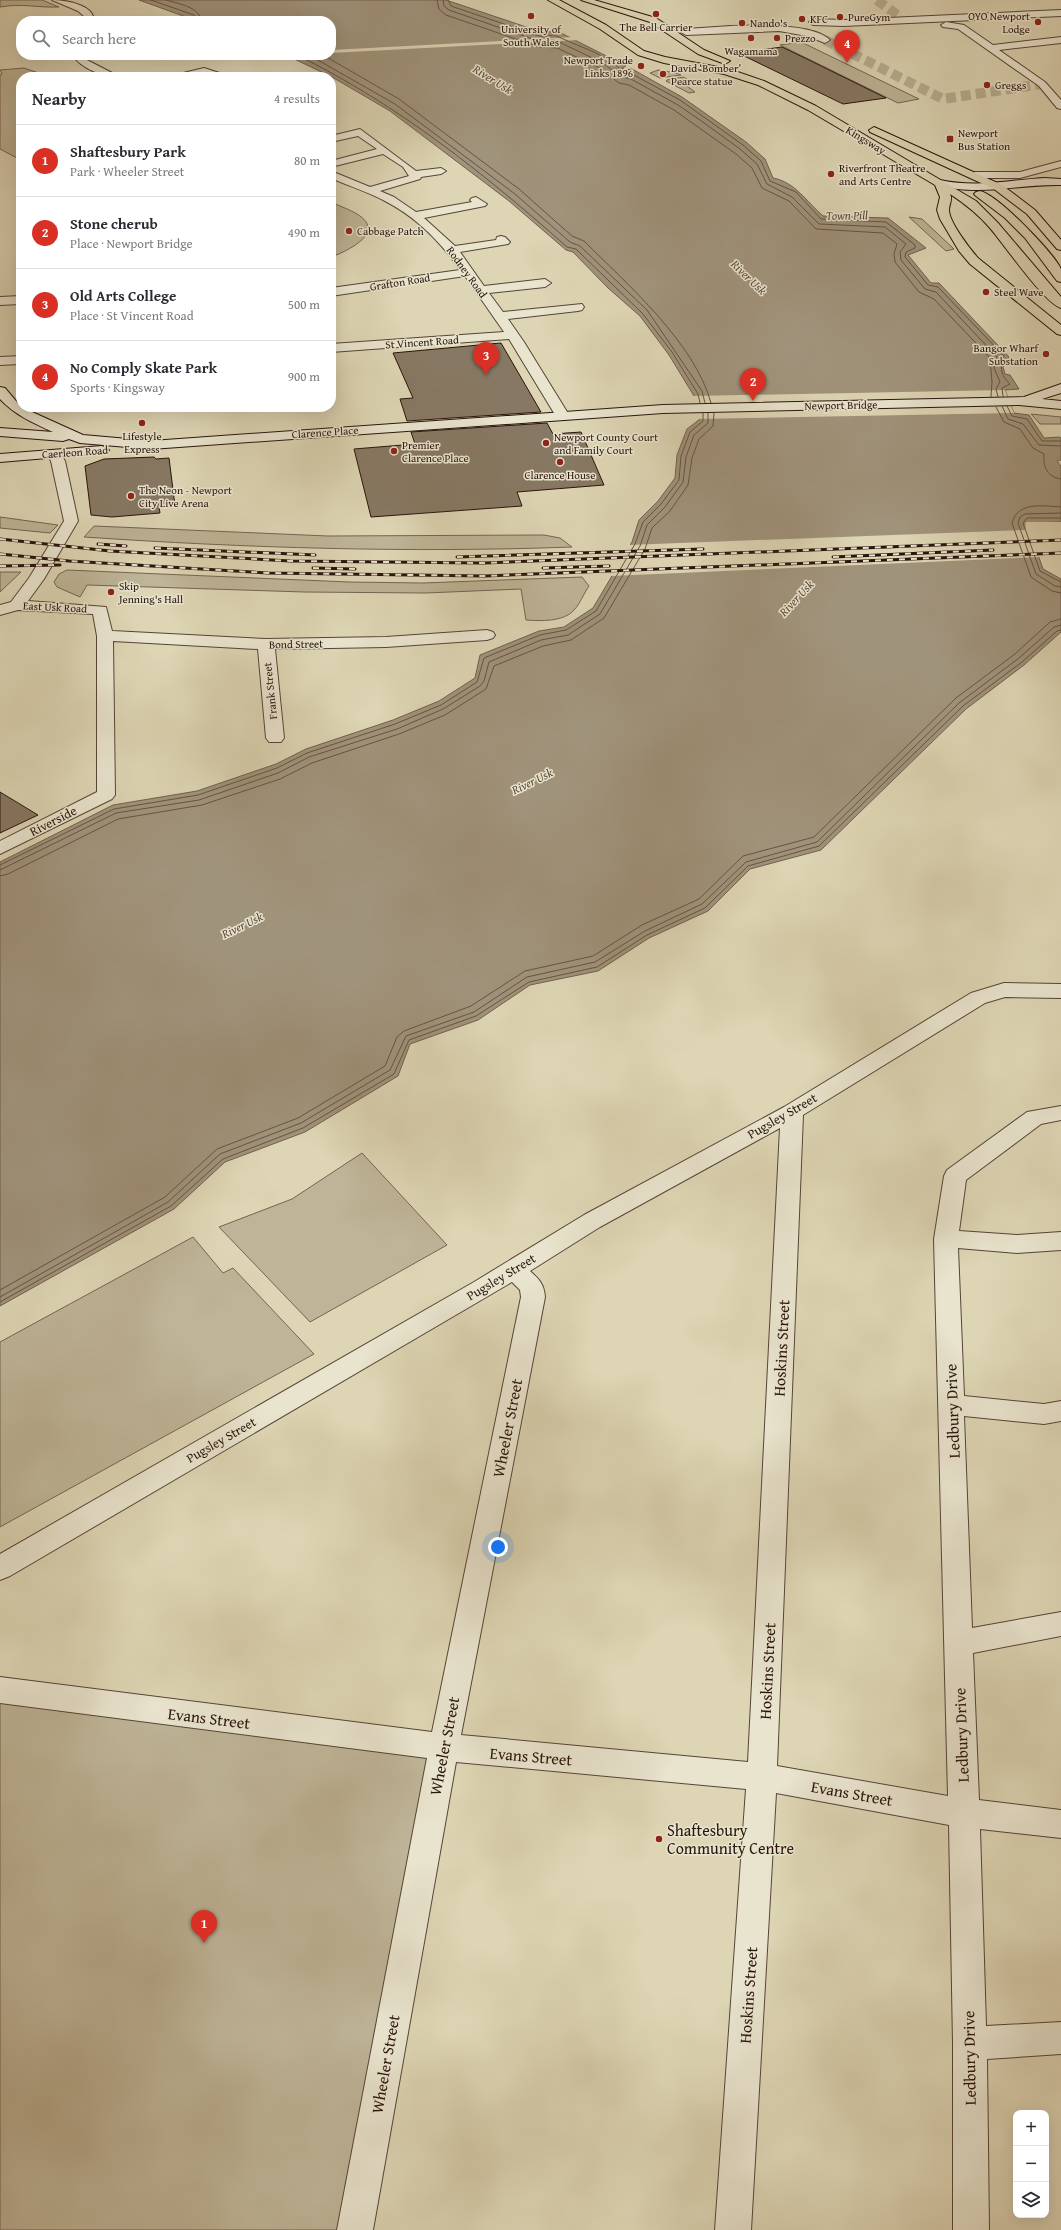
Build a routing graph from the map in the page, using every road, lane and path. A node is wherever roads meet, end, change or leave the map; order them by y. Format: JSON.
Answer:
{"nodes":[{"id":1,"x":56,"y":0,"type":"edge"},
{"id":2,"x":552,"y":0,"type":"edge"},
{"id":3,"x":585,"y":0,"type":"edge"},
{"id":4,"x":1044,"y":4,"type":"dead end"},
{"id":5,"x":1060,"y":14,"type":"edge"},
{"id":6,"x":89,"y":16,"type":"edge"},
{"id":7,"x":956,"y":18,"type":"junction"},
{"id":8,"x":946,"y":25,"type":"junction"},
{"id":9,"x":686,"y":32,"type":"dead end"},
{"id":10,"x":826,"y":38,"type":"tunnel mouth"},
{"id":11,"x":1061,"y":40,"type":"edge"},
{"id":12,"x":647,"y":45,"type":"dead end"},
{"id":13,"x":990,"y":48,"type":"junction"},
{"id":14,"x":650,"y":56,"type":"junction"},
{"id":15,"x":81,"y":60,"type":"edge"},
{"id":16,"x":104,"y":72,"type":"edge"},
{"id":17,"x":1055,"y":82,"type":"dead end"},
{"id":18,"x":1042,"y":84,"type":"junction"},
{"id":19,"x":1061,"y":106,"type":"edge"},
{"id":20,"x":848,"y":117,"type":"dead end"},
{"id":21,"x":336,"y":138,"type":"edge"},
{"id":22,"x":383,"y":151,"type":"junction"},
{"id":23,"x":336,"y":163,"type":"edge"},
{"id":24,"x":1061,"y":164,"type":"edge"},
{"id":25,"x":409,"y":169,"type":"junction"},
{"id":26,"x":441,"y":170,"type":"dead end"},
{"id":27,"x":975,"y":175,"type":"junction"},
{"id":28,"x":336,"y":176,"type":"edge"},
{"id":29,"x":1022,"y":180,"type":"junction"},
{"id":30,"x":1061,"y":182,"type":"edge"},
{"id":31,"x":940,"y":183,"type":"junction"},
{"id":32,"x":998,"y":187,"type":"junction"},
{"id":33,"x":371,"y":190,"type":"junction"},
{"id":34,"x":973,"y":190,"type":"junction"},
{"id":35,"x":1011,"y":196,"type":"junction"},
{"id":36,"x":476,"y":200,"type":"dead end"},
{"id":37,"x":415,"y":216,"type":"junction"},
{"id":38,"x":501,"y":239,"type":"dead end"},
{"id":39,"x":1061,"y":247,"type":"edge"},
{"id":40,"x":452,"y":250,"type":"junction"},
{"id":41,"x":468,"y":272,"type":"junction"},
{"id":42,"x":1061,"y":278,"type":"edge"},
{"id":43,"x":545,"y":283,"type":"dead end"},
{"id":44,"x":481,"y":290,"type":"junction"},
{"id":45,"x":336,"y":291,"type":"edge"},
{"id":46,"x":16,"y":300,"type":"edge"},
{"id":47,"x":0,"y":301,"type":"edge"},
{"id":48,"x":1061,"y":304,"type":"edge"},
{"id":49,"x":578,"y":306,"type":"dead end"},
{"id":50,"x":500,"y":316,"type":"junction"},
{"id":51,"x":1061,"y":331,"type":"edge"},
{"id":52,"x":513,"y":335,"type":"junction"},
{"id":53,"x":336,"y":348,"type":"edge"},
{"id":54,"x":16,"y":360,"type":"edge"},
{"id":55,"x":0,"y":361,"type":"edge"},
{"id":56,"x":1061,"y":388,"type":"edge"},
{"id":57,"x":0,"y":391,"type":"edge"},
{"id":58,"x":1014,"y":401,"type":"junction"},
{"id":59,"x":1061,"y":405,"type":"edge"},
{"id":60,"x":16,"y":407,"type":"edge"},
{"id":61,"x":663,"y":409,"type":"joint"},
{"id":62,"x":22,"y":412,"type":"edge"},
{"id":63,"x":562,"y":415,"type":"junction"},
{"id":64,"x":0,"y":432,"type":"edge"},
{"id":65,"x":80,"y":439,"type":"junction"},
{"id":66,"x":151,"y":446,"type":"junction"},
{"id":67,"x":54,"y":454,"type":"junction"},
{"id":68,"x":0,"y":458,"type":"edge"},
{"id":69,"x":17,"y":605,"type":"junction"},
{"id":70,"x":0,"y":610,"type":"edge"},
{"id":71,"x":487,"y":635,"type":"dead end"},
{"id":72,"x":105,"y":636,"type":"junction"},
{"id":73,"x":266,"y":644,"type":"junction"},
{"id":74,"x":275,"y":738,"type":"dead end"},
{"id":75,"x":106,"y":795,"type":"joint"},
{"id":76,"x":0,"y":848,"type":"edge"},
{"id":77,"x":1061,"y":992,"type":"edge"},
{"id":78,"x":792,"y":1112,"type":"junction"},
{"id":79,"x":1061,"y":1113,"type":"edge"},
{"id":80,"x":946,"y":1239,"type":"junction"},
{"id":81,"x":1061,"y":1241,"type":"edge"},
{"id":82,"x":514,"y":1270,"type":"junction"},
{"id":83,"x":952,"y":1406,"type":"junction"},
{"id":84,"x":1061,"y":1411,"type":"edge"},
{"id":85,"x":0,"y":1568,"type":"edge"},
{"id":86,"x":1061,"y":1624,"type":"edge"},
{"id":87,"x":958,"y":1643,"type":"junction"},
{"id":88,"x":0,"y":1690,"type":"edge"},
{"id":89,"x":444,"y":1747,"type":"junction"},
{"id":90,"x":762,"y":1777,"type":"junction"},
{"id":91,"x":964,"y":1813,"type":"junction"},
{"id":92,"x":1061,"y":1824,"type":"edge"},
{"id":93,"x":1061,"y":2038,"type":"edge"},
{"id":94,"x":970,"y":2043,"type":"junction"},
{"id":95,"x":355,"y":2230,"type":"edge"},
{"id":96,"x":733,"y":2230,"type":"edge"},
{"id":97,"x":971,"y":2230,"type":"edge"}],
"edges":[{"from":1,"to":6,"type":"street"},
{"from":2,"to":14,"type":"main road","name":"Kingsway"},
{"from":3,"to":20,"type":"main road","name":"Kingsway"},
{"from":4,"to":5,"type":"street"},
{"from":5,"to":7,"type":"street"},
{"from":7,"to":8,"type":"street"},
{"from":7,"to":8,"type":"street"},
{"from":8,"to":13,"type":"street"},
{"from":9,"to":10,"type":"street"},
{"from":11,"to":13,"type":"street"},
{"from":12,"to":14,"type":"main road"},
{"from":13,"to":18,"type":"street"},
{"from":14,"to":31,"type":"main road","name":"Kingsway"},
{"from":15,"to":16,"type":"street"},
{"from":17,"to":18,"type":"street"},
{"from":18,"to":19,"type":"street"},
{"from":21,"to":22,"type":"street"},
{"from":22,"to":23,"type":"street"},
{"from":22,"to":25,"type":"street"},
{"from":24,"to":29,"type":"street"},
{"from":25,"to":26,"type":"street"},
{"from":25,"to":33,"type":"street"},
{"from":27,"to":29,"type":"street"},
{"from":27,"to":32,"type":"main road"},
{"from":27,"to":34,"type":"main road","name":"Kingsway"},
{"from":28,"to":33,"type":"street","name":"Rodney Road"},
{"from":29,"to":30,"type":"street"},
{"from":29,"to":32,"type":"street"},
{"from":29,"to":35,"type":"street"},
{"from":31,"to":34,"type":"street"},
{"from":31,"to":48,"type":"main road","name":"Kingsway"},
{"from":31,"to":51,"type":"main road"},
{"from":32,"to":34,"type":"street"},
{"from":32,"to":35,"type":"main road"},
{"from":33,"to":37,"type":"street","name":"Rodney Road"},
{"from":34,"to":42,"type":"main road","name":"Kingsway"},
{"from":35,"to":39,"type":"main road"},
{"from":36,"to":37,"type":"street"},
{"from":37,"to":40,"type":"street","name":"Rodney Road"},
{"from":38,"to":40,"type":"street"},
{"from":40,"to":41,"type":"street","name":"Rodney Road"},
{"from":41,"to":44,"type":"street","name":"Rodney Road"},
{"from":41,"to":45,"type":"street","name":"Grafton Road"},
{"from":43,"to":44,"type":"street"},
{"from":44,"to":50,"type":"street","name":"Rodney Road"},
{"from":46,"to":47,"type":"street"},
{"from":49,"to":50,"type":"street"},
{"from":50,"to":52,"type":"street","name":"Rodney Road"},
{"from":52,"to":53,"type":"street","name":"St Vincent Road"},
{"from":52,"to":63,"type":"street","name":"Rodney Road"},
{"from":54,"to":55,"type":"street"},
{"from":56,"to":58,"type":"street","name":"Newport Bridge"},
{"from":57,"to":60,"type":"street","name":"Clarence Place"},
{"from":58,"to":59,"type":"street","name":"Newport Bridge"},
{"from":58,"to":61,"type":"street","name":"Newport Bridge"},
{"from":61,"to":63,"type":"street","name":"Clarence Place"},
{"from":62,"to":65,"type":"street","name":"Clarence Place"},
{"from":63,"to":66,"type":"street","name":"Clarence Place"},
{"from":64,"to":65,"type":"street"},
{"from":65,"to":66,"type":"street","name":"Clarence Place"},
{"from":65,"to":67,"type":"street"},
{"from":66,"to":67,"type":"street","name":"Caerleon Road"},
{"from":67,"to":68,"type":"street","name":"Caerleon Road"},
{"from":67,"to":69,"type":"street","name":"East Usk Road"},
{"from":69,"to":70,"type":"street"},
{"from":69,"to":72,"type":"street","name":"East Usk Road"},
{"from":71,"to":73,"type":"street","name":"Bond Street"},
{"from":72,"to":73,"type":"street","name":"Bond Street"},
{"from":72,"to":75,"type":"street","name":"East Usk Road"},
{"from":73,"to":74,"type":"street","name":"Frank Street"},
{"from":75,"to":76,"type":"street","name":"Riverside"},
{"from":77,"to":78,"type":"street","name":"Pugsley Street"},
{"from":78,"to":82,"type":"street","name":"Pugsley Street"},
{"from":78,"to":90,"type":"street","name":"Hoskins Street"},
{"from":79,"to":80,"type":"street","name":"Ledbury Drive"},
{"from":80,"to":81,"type":"street"},
{"from":80,"to":83,"type":"street","name":"Ledbury Drive"},
{"from":82,"to":85,"type":"street","name":"Pugsley Street"},
{"from":82,"to":89,"type":"street","name":"Wheeler Street"},
{"from":83,"to":84,"type":"street"},
{"from":83,"to":87,"type":"street","name":"Ledbury Drive"},
{"from":86,"to":87,"type":"street"},
{"from":87,"to":91,"type":"street","name":"Ledbury Drive"},
{"from":88,"to":89,"type":"street","name":"Evans Street"},
{"from":89,"to":90,"type":"street","name":"Evans Street"},
{"from":89,"to":95,"type":"street","name":"Wheeler Street"},
{"from":90,"to":91,"type":"street","name":"Evans Street"},
{"from":90,"to":96,"type":"street","name":"Hoskins Street"},
{"from":91,"to":92,"type":"street","name":"Evans Street"},
{"from":91,"to":94,"type":"street","name":"Ledbury Drive"},
{"from":93,"to":94,"type":"street"},
{"from":94,"to":97,"type":"street","name":"Ledbury Drive"}]}
